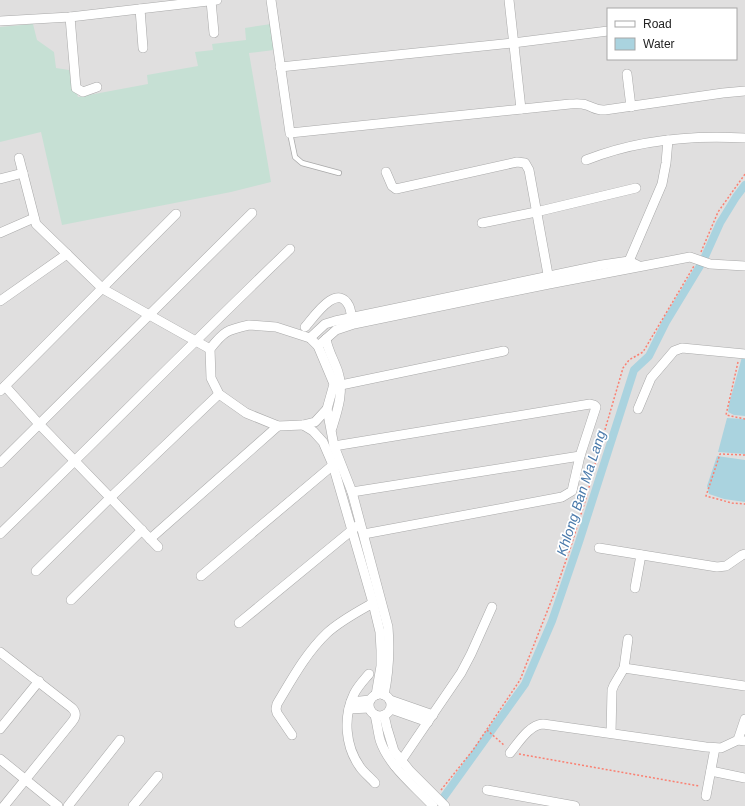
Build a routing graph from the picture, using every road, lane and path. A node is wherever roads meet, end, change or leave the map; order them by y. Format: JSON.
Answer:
{"nodes":[{"id":1,"x":214,"y":0,"type":"edge"},
{"id":2,"x":271,"y":0,"type":"edge"},
{"id":3,"x":509,"y":0,"type":"edge"},
{"id":4,"x":173,"y":2,"type":"edge"},
{"id":5,"x":140,"y":9,"type":"junction"},
{"id":6,"x":70,"y":17,"type":"junction"},
{"id":7,"x":0,"y":21,"type":"edge"},
{"id":8,"x":607,"y":31,"type":"edge"},
{"id":9,"x":214,"y":33,"type":"dead end"},
{"id":10,"x":513,"y":43,"type":"junction"},
{"id":11,"x":143,"y":48,"type":"dead end"},
{"id":12,"x":280,"y":67,"type":"junction"},
{"id":13,"x":627,"y":74,"type":"dead end"},
{"id":14,"x":97,"y":87,"type":"dead end"},
{"id":15,"x":745,"y":91,"type":"edge"},
{"id":16,"x":631,"y":107,"type":"junction"},
{"id":17,"x":521,"y":109,"type":"junction"},
{"id":18,"x":290,"y":133,"type":"junction"},
{"id":19,"x":745,"y":138,"type":"edge"},
{"id":20,"x":668,"y":140,"type":"junction"},
{"id":21,"x":19,"y":158,"type":"dead end"},
{"id":22,"x":586,"y":160,"type":"dead end"},
{"id":23,"x":386,"y":172,"type":"dead end"},
{"id":24,"x":23,"y":173,"type":"junction"},
{"id":25,"x":339,"y":173,"type":"dead end"},
{"id":26,"x":745,"y":174,"type":"edge"},
{"id":27,"x":0,"y":179,"type":"edge"},
{"id":28,"x":636,"y":188,"type":"dead end"},
{"id":29,"x":536,"y":212,"type":"junction"},
{"id":30,"x":252,"y":213,"type":"dead end"},
{"id":31,"x":176,"y":214,"type":"dead end"},
{"id":32,"x":34,"y":218,"type":"junction"},
{"id":33,"x":482,"y":223,"type":"dead end"},
{"id":34,"x":0,"y":233,"type":"edge"},
{"id":35,"x":705,"y":244,"type":"dead end"},
{"id":36,"x":290,"y":249,"type":"dead end"},
{"id":37,"x":67,"y":254,"type":"junction"},
{"id":38,"x":693,"y":260,"type":"junction"},
{"id":39,"x":629,"y":264,"type":"junction"},
{"id":40,"x":745,"y":266,"type":"edge"},
{"id":41,"x":549,"y":280,"type":"junction"},
{"id":42,"x":103,"y":289,"type":"junction"},
{"id":43,"x":0,"y":301,"type":"edge"},
{"id":44,"x":150,"y":314,"type":"junction"},
{"id":45,"x":353,"y":321,"type":"junction"},
{"id":46,"x":305,"y":327,"type":"dead end"},
{"id":47,"x":310,"y":338,"type":"junction"},
{"id":48,"x":326,"y":339,"type":"junction"},
{"id":49,"x":195,"y":340,"type":"junction"},
{"id":50,"x":318,"y":346,"type":"junction"},
{"id":51,"x":210,"y":349,"type":"junction"},
{"id":52,"x":504,"y":351,"type":"dead end"},
{"id":53,"x":742,"y":354,"type":"edge"},
{"id":54,"x":337,"y":384,"type":"junction"},
{"id":55,"x":2,"y":389,"type":"edge"},
{"id":56,"x":219,"y":394,"type":"junction"},
{"id":57,"x":327,"y":409,"type":"junction"},
{"id":58,"x":638,"y":409,"type":"dead end"},
{"id":59,"x":745,"y":419,"type":"edge"},
{"id":60,"x":39,"y":424,"type":"junction"},
{"id":61,"x":304,"y":425,"type":"junction"},
{"id":62,"x":278,"y":426,"type":"junction"},
{"id":63,"x":332,"y":430,"type":"junction"},
{"id":64,"x":334,"y":446,"type":"junction"},
{"id":65,"x":745,"y":455,"type":"edge"},
{"id":66,"x":580,"y":456,"type":"junction"},
{"id":67,"x":76,"y":461,"type":"junction"},
{"id":68,"x":0,"y":463,"type":"edge"},
{"id":69,"x":333,"y":465,"type":"junction"},
{"id":70,"x":352,"y":492,"type":"junction"},
{"id":71,"x":110,"y":497,"type":"junction"},
{"id":72,"x":745,"y":504,"type":"edge"},
{"id":73,"x":361,"y":524,"type":"junction"},
{"id":74,"x":353,"y":529,"type":"junction"},
{"id":75,"x":142,"y":530,"type":"junction"},
{"id":76,"x":0,"y":534,"type":"edge"},
{"id":77,"x":364,"y":534,"type":"junction"},
{"id":78,"x":150,"y":539,"type":"junction"},
{"id":79,"x":158,"y":547,"type":"dead end"},
{"id":80,"x":599,"y":548,"type":"dead end"},
{"id":81,"x":745,"y":554,"type":"edge"},
{"id":82,"x":641,"y":555,"type":"junction"},
{"id":83,"x":36,"y":571,"type":"dead end"},
{"id":84,"x":201,"y":576,"type":"dead end"},
{"id":85,"x":635,"y":588,"type":"dead end"},
{"id":86,"x":71,"y":600,"type":"dead end"},
{"id":87,"x":373,"y":603,"type":"junction"},
{"id":88,"x":492,"y":607,"type":"dead end"},
{"id":89,"x":239,"y":623,"type":"dead end"},
{"id":90,"x":628,"y":639,"type":"dead end"},
{"id":91,"x":0,"y":652,"type":"edge"},
{"id":92,"x":624,"y":668,"type":"junction"},
{"id":93,"x":369,"y":674,"type":"dead end"},
{"id":94,"x":39,"y":681,"type":"junction"},
{"id":95,"x":745,"y":686,"type":"edge"},
{"id":96,"x":380,"y":705,"type":"junction"},
{"id":97,"x":350,"y":706,"type":"junction"},
{"id":98,"x":430,"y":718,"type":"junction"},
{"id":99,"x":745,"y":719,"type":"edge"},
{"id":100,"x":0,"y":730,"type":"edge"},
{"id":101,"x":487,"y":730,"type":"junction"},
{"id":102,"x":611,"y":733,"type":"junction"},
{"id":103,"x":292,"y":735,"type":"dead end"},
{"id":104,"x":120,"y":740,"type":"dead end"},
{"id":105,"x":742,"y":741,"type":"edge"},
{"id":106,"x":715,"y":748,"type":"junction"},
{"id":107,"x":510,"y":753,"type":"junction"},
{"id":108,"x":0,"y":759,"type":"edge"},
{"id":109,"x":398,"y":763,"type":"junction"},
{"id":110,"x":711,"y":771,"type":"junction"},
{"id":111,"x":158,"y":776,"type":"dead end"},
{"id":112,"x":745,"y":778,"type":"edge"},
{"id":113,"x":25,"y":780,"type":"junction"},
{"id":114,"x":375,"y":783,"type":"dead end"},
{"id":115,"x":703,"y":786,"type":"junction"},
{"id":116,"x":488,"y":790,"type":"dead end"},
{"id":117,"x":426,"y":792,"type":"junction"},
{"id":118,"x":437,"y":795,"type":"dead end"},
{"id":119,"x":706,"y":796,"type":"dead end"},
{"id":120,"x":4,"y":806,"type":"edge"},
{"id":121,"x":58,"y":806,"type":"edge"},
{"id":122,"x":68,"y":806,"type":"edge"},
{"id":123,"x":133,"y":806,"type":"edge"},
{"id":124,"x":433,"y":806,"type":"edge"},
{"id":125,"x":445,"y":806,"type":"edge"},
{"id":126,"x":574,"y":806,"type":"edge"}],
"edges":[{"from":1,"to":4,"type":"street"},
{"from":1,"to":9,"type":"street"},
{"from":2,"to":12,"type":"street"},
{"from":3,"to":10,"type":"street"},
{"from":4,"to":5,"type":"street"},
{"from":5,"to":6,"type":"street"},
{"from":5,"to":11,"type":"street"},
{"from":6,"to":7,"type":"street"},
{"from":6,"to":14,"type":"street"},
{"from":8,"to":10,"type":"street"},
{"from":10,"to":12,"type":"street"},
{"from":10,"to":17,"type":"street"},
{"from":12,"to":18,"type":"street"},
{"from":13,"to":16,"type":"street"},
{"from":15,"to":16,"type":"street"},
{"from":16,"to":17,"type":"street"},
{"from":17,"to":18,"type":"street"},
{"from":18,"to":25,"type":"lane"},
{"from":19,"to":20,"type":"street"},
{"from":20,"to":22,"type":"street"},
{"from":20,"to":39,"type":"street"},
{"from":21,"to":24,"type":"street"},
{"from":23,"to":29,"type":"street"},
{"from":24,"to":27,"type":"street"},
{"from":24,"to":32,"type":"street"},
{"from":26,"to":35,"type":"path"},
{"from":28,"to":29,"type":"street"},
{"from":29,"to":33,"type":"street"},
{"from":29,"to":41,"type":"street"},
{"from":30,"to":44,"type":"street"},
{"from":31,"to":42,"type":"street"},
{"from":32,"to":34,"type":"street"},
{"from":32,"to":37,"type":"street"},
{"from":36,"to":49,"type":"street"},
{"from":37,"to":42,"type":"street"},
{"from":37,"to":43,"type":"street"},
{"from":38,"to":39,"type":"street"},
{"from":38,"to":40,"type":"street"},
{"from":38,"to":101,"type":"path"},
{"from":39,"to":41,"type":"street"},
{"from":41,"to":45,"type":"street"},
{"from":42,"to":44,"type":"street"},
{"from":42,"to":55,"type":"street"},
{"from":44,"to":49,"type":"street"},
{"from":44,"to":60,"type":"street"},
{"from":45,"to":46,"type":"street"},
{"from":45,"to":47,"type":"street"},
{"from":45,"to":48,"type":"street"},
{"from":47,"to":50,"type":"street"},
{"from":47,"to":51,"type":"street"},
{"from":48,"to":50,"type":"street"},
{"from":48,"to":54,"type":"street"},
{"from":49,"to":51,"type":"street"},
{"from":49,"to":67,"type":"street"},
{"from":50,"to":54,"type":"street"},
{"from":51,"to":56,"type":"street"},
{"from":52,"to":54,"type":"street"},
{"from":53,"to":58,"type":"street"},
{"from":53,"to":59,"type":"path"},
{"from":54,"to":57,"type":"street"},
{"from":54,"to":63,"type":"street"},
{"from":55,"to":60,"type":"street"},
{"from":56,"to":62,"type":"street"},
{"from":56,"to":71,"type":"street"},
{"from":57,"to":61,"type":"street"},
{"from":57,"to":63,"type":"street"},
{"from":60,"to":67,"type":"street"},
{"from":60,"to":68,"type":"street"},
{"from":61,"to":62,"type":"street"},
{"from":61,"to":69,"type":"street"},
{"from":62,"to":78,"type":"street"},
{"from":63,"to":64,"type":"street"},
{"from":64,"to":66,"type":"street"},
{"from":64,"to":70,"type":"street"},
{"from":65,"to":72,"type":"path"},
{"from":66,"to":70,"type":"street"},
{"from":66,"to":77,"type":"street"},
{"from":67,"to":71,"type":"street"},
{"from":67,"to":76,"type":"street"},
{"from":69,"to":74,"type":"street"},
{"from":69,"to":84,"type":"street"},
{"from":70,"to":73,"type":"street"},
{"from":71,"to":75,"type":"street"},
{"from":71,"to":83,"type":"street"},
{"from":73,"to":74,"type":"street"},
{"from":73,"to":77,"type":"street"},
{"from":74,"to":87,"type":"street"},
{"from":74,"to":89,"type":"street"},
{"from":75,"to":78,"type":"street"},
{"from":75,"to":86,"type":"street"},
{"from":77,"to":96,"type":"street"},
{"from":78,"to":79,"type":"street"},
{"from":80,"to":82,"type":"street"},
{"from":81,"to":82,"type":"street"},
{"from":82,"to":85,"type":"street"},
{"from":87,"to":96,"type":"street"},
{"from":87,"to":103,"type":"street"},
{"from":88,"to":98,"type":"street"},
{"from":90,"to":92,"type":"street"},
{"from":91,"to":94,"type":"street"},
{"from":92,"to":95,"type":"street"},
{"from":92,"to":102,"type":"street"},
{"from":93,"to":97,"type":"street"},
{"from":94,"to":100,"type":"street"},
{"from":94,"to":113,"type":"street"},
{"from":96,"to":97,"type":"street"},
{"from":96,"to":98,"type":"street"},
{"from":96,"to":109,"type":"street"},
{"from":97,"to":114,"type":"street"},
{"from":98,"to":109,"type":"street"},
{"from":99,"to":105,"type":"street"},
{"from":101,"to":107,"type":"path"},
{"from":101,"to":118,"type":"path"},
{"from":102,"to":106,"type":"street"},
{"from":102,"to":107,"type":"street"},
{"from":104,"to":122,"type":"street"},
{"from":105,"to":106,"type":"street"},
{"from":106,"to":110,"type":"street"},
{"from":107,"to":115,"type":"path"},
{"from":108,"to":113,"type":"street"},
{"from":109,"to":117,"type":"street"},
{"from":110,"to":112,"type":"street"},
{"from":110,"to":115,"type":"street"},
{"from":111,"to":123,"type":"street"},
{"from":113,"to":120,"type":"street"},
{"from":113,"to":121,"type":"street"},
{"from":115,"to":119,"type":"street"},
{"from":116,"to":126,"type":"street"},
{"from":117,"to":124,"type":"street"},
{"from":117,"to":125,"type":"street"}]}
